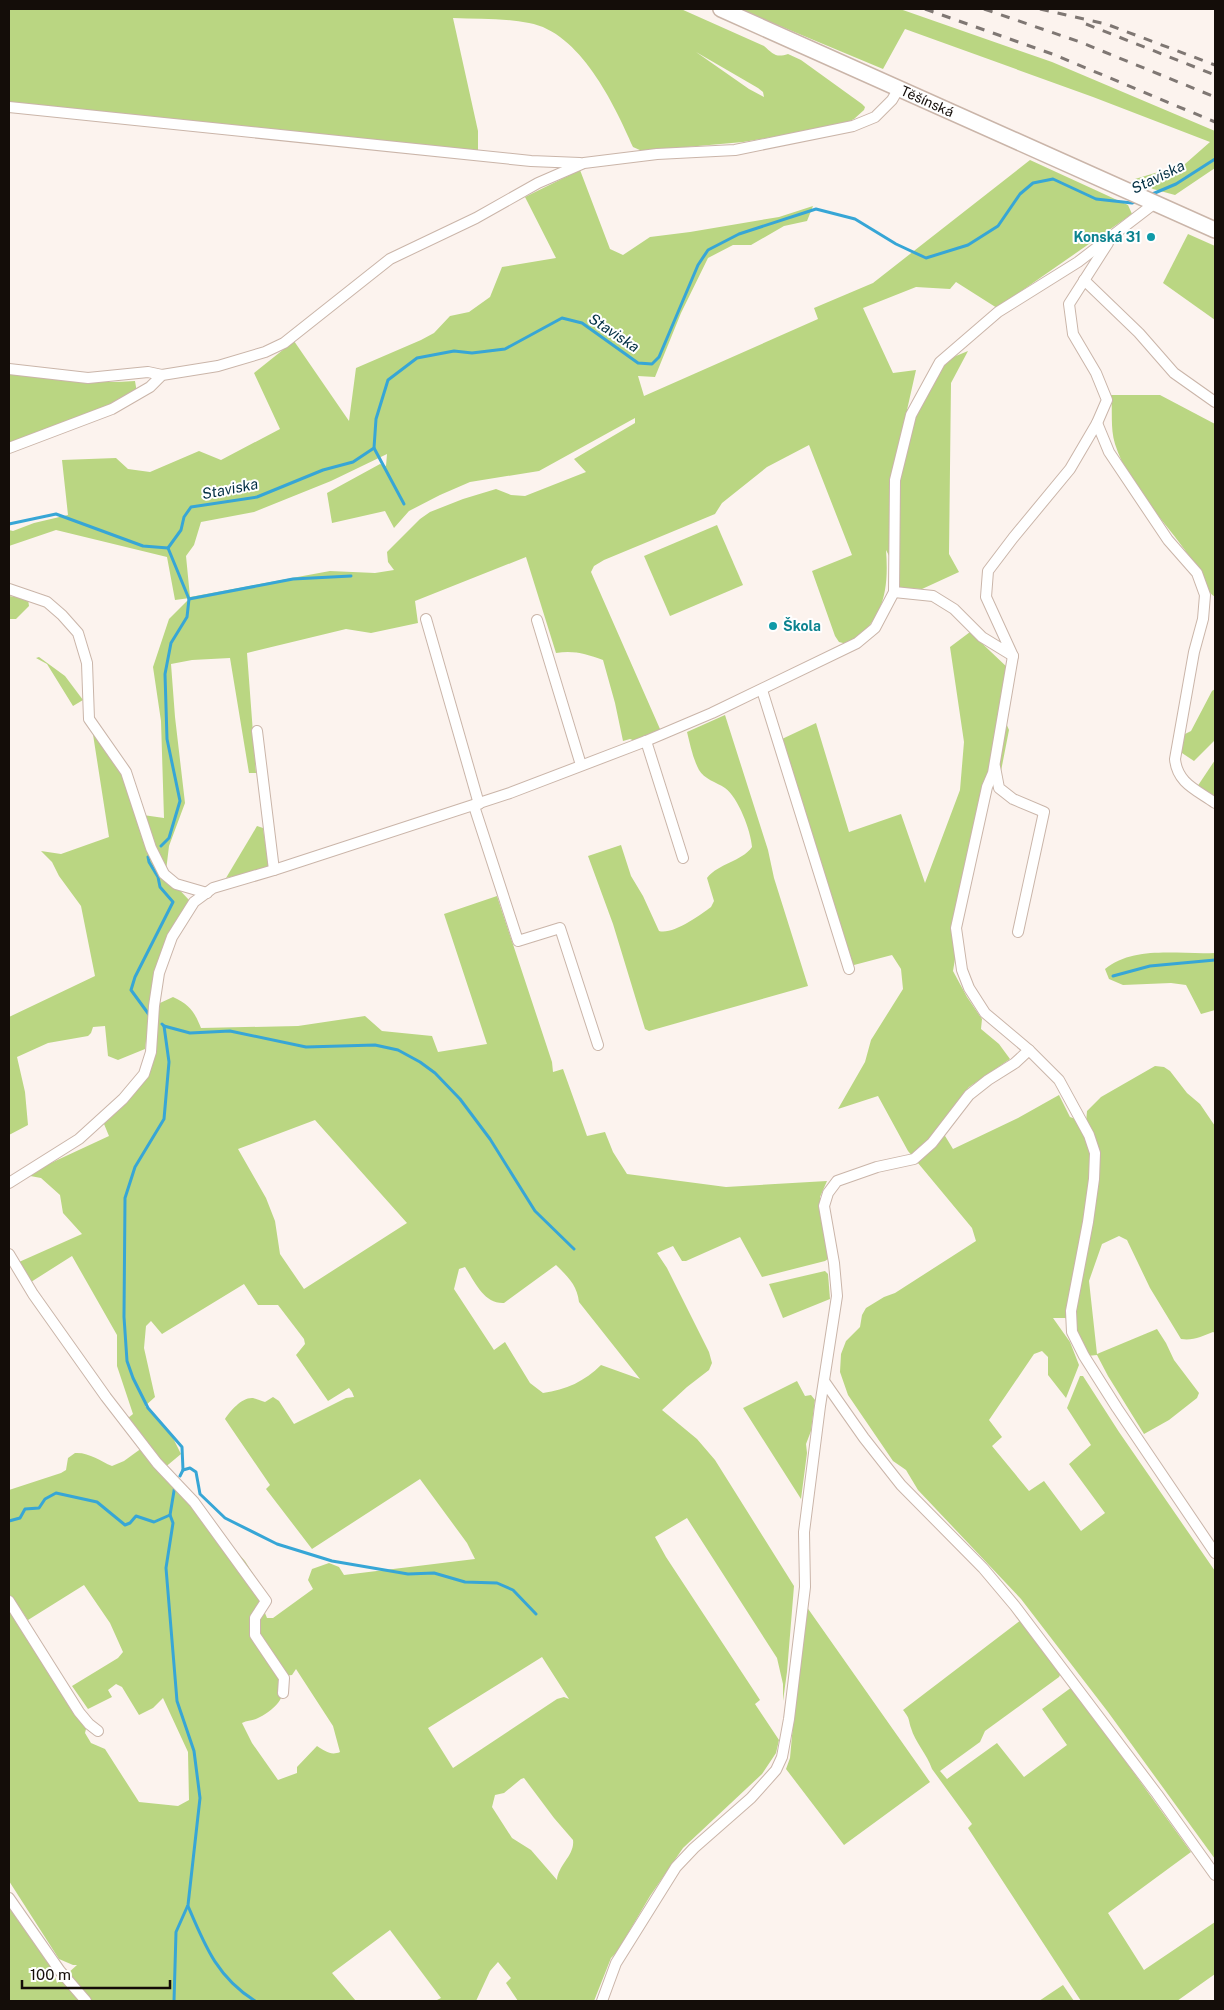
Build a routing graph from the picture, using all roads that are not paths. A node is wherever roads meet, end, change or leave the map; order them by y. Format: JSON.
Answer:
{"nodes":[{"id":1,"x":721,"y":9,"type":"edge"},
{"id":2,"x":899,"y":88,"type":"junction"},
{"id":3,"x":9,"y":107,"type":"edge"},
{"id":4,"x":584,"y":163,"type":"junction"},
{"id":5,"x":1155,"y":204,"type":"junction"},
{"id":6,"x":1215,"y":230,"type":"edge"},
{"id":7,"x":1112,"y":238,"type":"junction"},
{"id":8,"x":1084,"y":280,"type":"junction"},
{"id":9,"x":9,"y":369,"type":"edge"},
{"id":10,"x":162,"y":375,"type":"junction"},
{"id":11,"x":1215,"y":402,"type":"edge"},
{"id":12,"x":1097,"y":423,"type":"junction"},
{"id":13,"x":9,"y":448,"type":"edge"},
{"id":14,"x":9,"y":589,"type":"edge"},
{"id":15,"x":894,"y":592,"type":"junction"},
{"id":16,"x":426,"y":620,"type":"dead end"},
{"id":17,"x":537,"y":620,"type":"dead end"},
{"id":18,"x":1013,"y":656,"type":"junction"},
{"id":19,"x":762,"y":690,"type":"junction"},
{"id":20,"x":257,"y":731,"type":"dead end"},
{"id":21,"x":646,"y":741,"type":"junction"},
{"id":22,"x":995,"y":764,"type":"junction"},
{"id":23,"x":581,"y":765,"type":"junction"},
{"id":24,"x":1215,"y":803,"type":"edge"},
{"id":25,"x":477,"y":805,"type":"junction"},
{"id":26,"x":683,"y":858,"type":"dead end"},
{"id":27,"x":274,"y":870,"type":"junction"},
{"id":28,"x":207,"y":893,"type":"junction"},
{"id":29,"x":1018,"y":932,"type":"dead end"},
{"id":30,"x":848,"y":969,"type":"dead end"},
{"id":31,"x":598,"y":1045,"type":"dead end"},
{"id":32,"x":1029,"y":1050,"type":"junction"},
{"id":33,"x":9,"y":1183,"type":"edge"},
{"id":34,"x":9,"y":1254,"type":"edge"},
{"id":35,"x":824,"y":1381,"type":"junction"},
{"id":36,"x":1215,"y":1553,"type":"edge"},
{"id":37,"x":9,"y":1601,"type":"edge"},
{"id":38,"x":283,"y":1693,"type":"dead end"},
{"id":39,"x":98,"y":1731,"type":"dead end"},
{"id":40,"x":1215,"y":1875,"type":"edge"},
{"id":41,"x":9,"y":1898,"type":"edge"},
{"id":42,"x":86,"y":2001,"type":"edge"},
{"id":43,"x":602,"y":2001,"type":"edge"}],
"edges":[{"from":1,"to":2,"type":"main road","name":"Těšínská"},
{"from":2,"to":4,"type":"street"},
{"from":2,"to":5,"type":"main road","name":"Těšínská"},
{"from":3,"to":4,"type":"street"},
{"from":4,"to":10,"type":"street"},
{"from":5,"to":6,"type":"main road","name":"Těšínská"},
{"from":5,"to":7,"type":"street"},
{"from":7,"to":8,"type":"street"},
{"from":7,"to":15,"type":"street"},
{"from":8,"to":11,"type":"street"},
{"from":8,"to":12,"type":"street"},
{"from":9,"to":10,"type":"street"},
{"from":10,"to":13,"type":"street"},
{"from":12,"to":18,"type":"street"},
{"from":12,"to":24,"type":"street"},
{"from":14,"to":28,"type":"street"},
{"from":15,"to":18,"type":"street"},
{"from":15,"to":19,"type":"street"},
{"from":16,"to":25,"type":"street"},
{"from":17,"to":23,"type":"street"},
{"from":18,"to":22,"type":"street"},
{"from":19,"to":21,"type":"street"},
{"from":19,"to":30,"type":"street"},
{"from":20,"to":27,"type":"street"},
{"from":21,"to":23,"type":"street"},
{"from":21,"to":26,"type":"street"},
{"from":22,"to":29,"type":"street"},
{"from":22,"to":32,"type":"street"},
{"from":23,"to":25,"type":"street"},
{"from":25,"to":27,"type":"street"},
{"from":25,"to":31,"type":"street"},
{"from":27,"to":28,"type":"street"},
{"from":28,"to":33,"type":"street"},
{"from":32,"to":35,"type":"street"},
{"from":32,"to":36,"type":"street"},
{"from":34,"to":38,"type":"street"},
{"from":35,"to":40,"type":"street"},
{"from":35,"to":43,"type":"street"},
{"from":37,"to":39,"type":"street"},
{"from":41,"to":42,"type":"street"}]}
